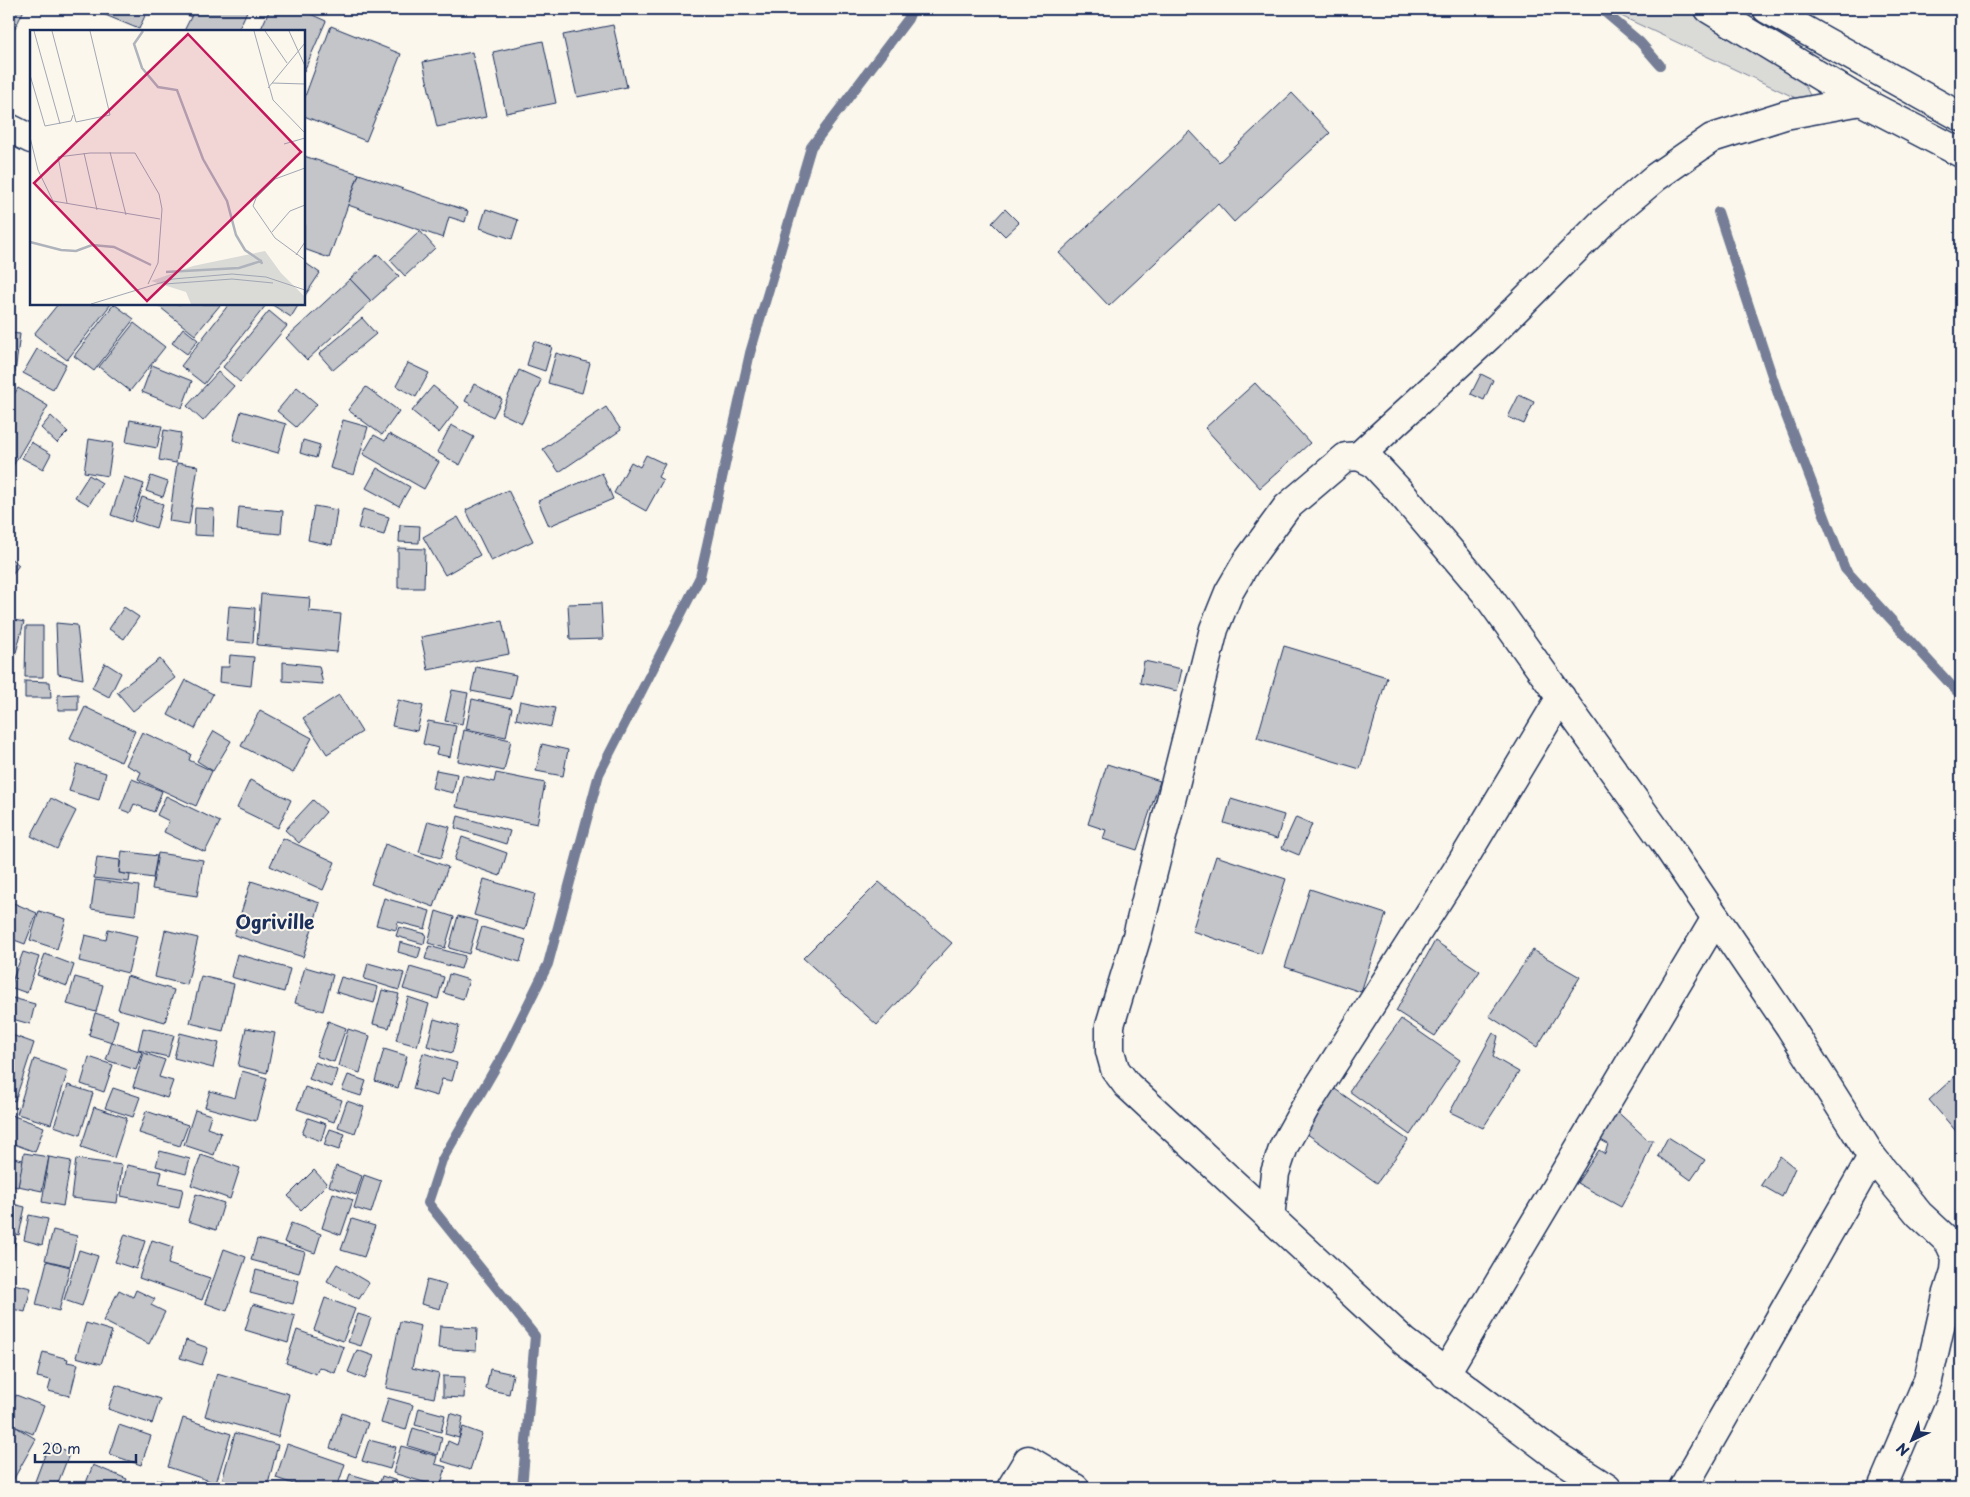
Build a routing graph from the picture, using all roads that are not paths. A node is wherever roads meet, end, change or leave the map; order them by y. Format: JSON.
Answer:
{"nodes":[{"id":1,"x":1708,"y":9,"type":"edge"},
{"id":2,"x":1767,"y":9,"type":"edge"},
{"id":3,"x":1861,"y":101,"type":"junction"},
{"id":4,"x":1961,"y":117,"type":"edge"},
{"id":5,"x":9,"y":128,"type":"edge"},
{"id":6,"x":30,"y":138,"type":"edge"},
{"id":7,"x":1961,"y":153,"type":"edge"},
{"id":8,"x":1359,"y":456,"type":"junction"},
{"id":9,"x":1561,"y":697,"type":"junction"},
{"id":10,"x":1716,"y":918,"type":"junction"},
{"id":11,"x":1872,"y":1157,"type":"junction"},
{"id":12,"x":1270,"y":1218,"type":"junction"},
{"id":13,"x":1445,"y":1374,"type":"junction"},
{"id":14,"x":1011,"y":1488,"type":"edge"},
{"id":15,"x":1075,"y":1488,"type":"edge"},
{"id":16,"x":1607,"y":1488,"type":"edge"},
{"id":17,"x":1683,"y":1488,"type":"edge"},
{"id":18,"x":1882,"y":1488,"type":"edge"}],
"edges":[{"from":1,"to":3,"type":"street"},
{"from":2,"to":4,"type":"street"},
{"from":3,"to":7,"type":"street"},
{"from":3,"to":8,"type":"street"},
{"from":5,"to":6,"type":"street"},
{"from":8,"to":9,"type":"street"},
{"from":8,"to":12,"type":"street"},
{"from":9,"to":10,"type":"street"},
{"from":9,"to":12,"type":"street"},
{"from":10,"to":11,"type":"street"},
{"from":10,"to":13,"type":"street"},
{"from":11,"to":17,"type":"street"},
{"from":11,"to":18,"type":"street"},
{"from":12,"to":13,"type":"street"},
{"from":13,"to":16,"type":"street"},
{"from":14,"to":15,"type":"street"}]}
